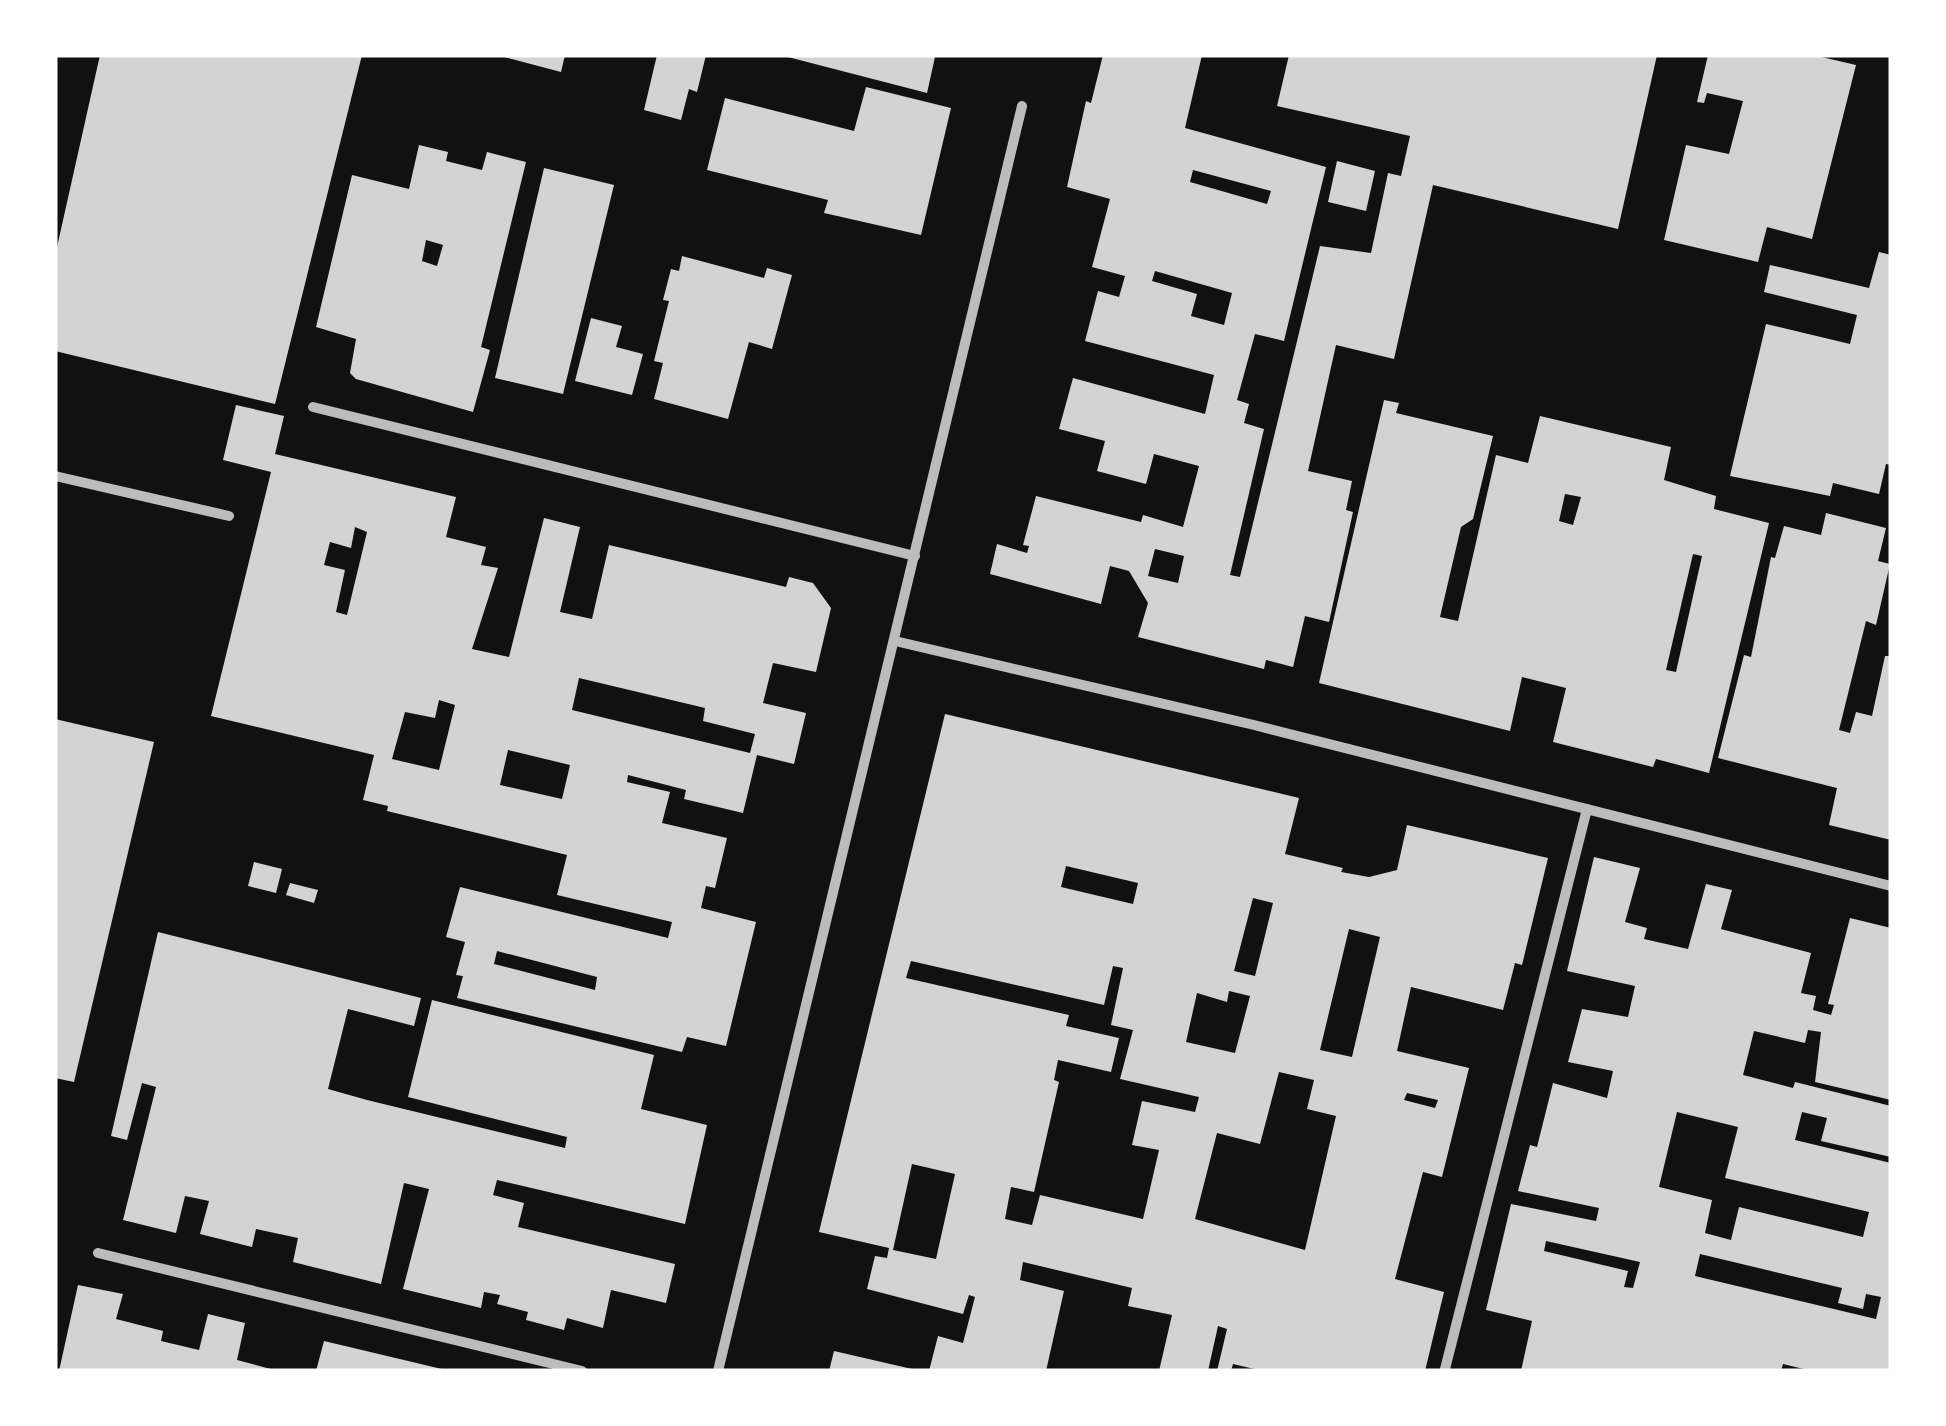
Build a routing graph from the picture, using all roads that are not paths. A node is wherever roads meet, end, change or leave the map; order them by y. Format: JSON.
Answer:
{"nodes":[{"id":1,"x":1022,"y":106,"type":"dead end"},
{"id":2,"x":312,"y":407,"type":"dead end"},
{"id":3,"x":55,"y":476,"type":"edge"},
{"id":4,"x":228,"y":516,"type":"dead end"},
{"id":5,"x":915,"y":556,"type":"junction"},
{"id":6,"x":895,"y":641,"type":"junction"},
{"id":7,"x":1587,"y":810,"type":"junction"},
{"id":8,"x":1891,"y":886,"type":"edge"},
{"id":9,"x":98,"y":1253,"type":"dead end"},
{"id":10,"x":1445,"y":1370,"type":"edge"},
{"id":11,"x":582,"y":1371,"type":"edge"},
{"id":12,"x":718,"y":1371,"type":"edge"}],
"edges":[{"from":1,"to":5,"type":"street"},
{"from":2,"to":5,"type":"street"},
{"from":3,"to":4,"type":"street"},
{"from":5,"to":6,"type":"street"},
{"from":6,"to":7,"type":"street"},
{"from":6,"to":12,"type":"street"},
{"from":7,"to":8,"type":"street"},
{"from":7,"to":10,"type":"street"},
{"from":9,"to":11,"type":"street"}]}
